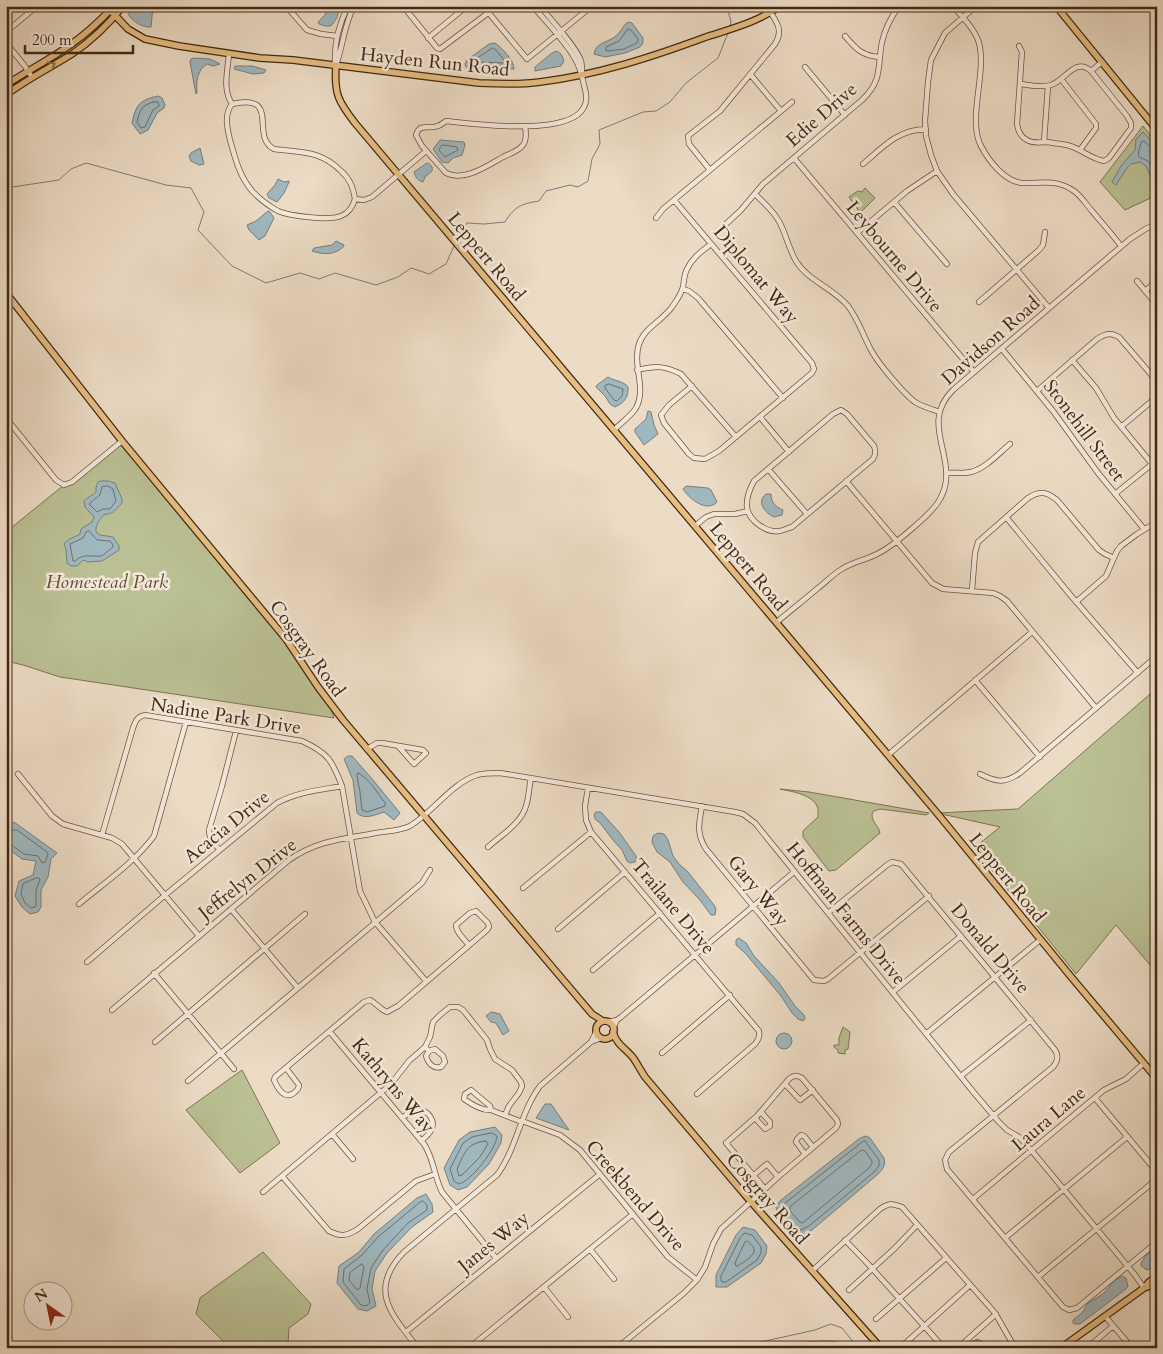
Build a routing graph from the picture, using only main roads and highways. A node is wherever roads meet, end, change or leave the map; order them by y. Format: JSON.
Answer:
{"nodes":[{"id":1,"x":122,"y":6,"type":"edge"},
{"id":2,"x":780,"y":6,"type":"edge"},
{"id":3,"x":1056,"y":6,"type":"edge"},
{"id":4,"x":111,"y":8,"type":"edge"},
{"id":5,"x":115,"y":16,"type":"junction"},
{"id":6,"x":336,"y":66,"type":"junction"},
{"id":7,"x":6,"y":86,"type":"edge"},
{"id":8,"x":6,"y":96,"type":"edge"},
{"id":9,"x":1157,"y":130,"type":"edge"},
{"id":10,"x":6,"y":293,"type":"edge"},
{"id":11,"x":592,"y":1014,"type":"junction"},
{"id":12,"x":606,"y":1022,"type":"junction"},
{"id":13,"x":596,"y":1029,"type":"junction"},
{"id":14,"x":613,"y":1030,"type":"junction"},
{"id":15,"x":603,"y":1038,"type":"junction"},
{"id":16,"x":636,"y":1064,"type":"junction"},
{"id":17,"x":1157,"y":1079,"type":"edge"},
{"id":18,"x":1157,"y":1276,"type":"edge"},
{"id":19,"x":1157,"y":1282,"type":"edge"},
{"id":20,"x":1144,"y":1288,"type":"junction"},
{"id":21,"x":881,"y":1348,"type":"edge"},
{"id":22,"x":1061,"y":1348,"type":"edge"}],
"edges":[{"from":1,"to":5,"type":"main road"},
{"from":2,"to":6,"type":"main road","name":"Hayden Run Road"},
{"from":3,"to":9,"type":"main road"},
{"from":4,"to":5,"type":"main road","name":"Hayden Run Road"},
{"from":4,"to":7,"type":"main road","name":"Hayden Run Road"},
{"from":5,"to":6,"type":"main road","name":"Hayden Run Road"},
{"from":8,"to":5,"type":"main road","one_way":true},
{"from":6,"to":17,"type":"main road","name":"Leppert Road"},
{"from":10,"to":11,"type":"main road","name":"Cosgray Road"},
{"from":11,"to":12,"type":"main road","name":"Cosgray Road"},
{"from":11,"to":13,"type":"main road","name":"Cosgray Road"},
{"from":12,"to":13,"type":"main road"},
{"from":12,"to":14,"type":"main road"},
{"from":13,"to":15,"type":"main road"},
{"from":14,"to":15,"type":"main road"},
{"from":14,"to":16,"type":"main road","name":"Cosgray Road"},
{"from":15,"to":16,"type":"main road","name":"Cosgray Road"},
{"from":16,"to":21,"type":"main road","name":"Cosgray Road"},
{"from":18,"to":20,"type":"main road"},
{"from":19,"to":20,"type":"main road"},
{"from":20,"to":22,"type":"main road"}]}
